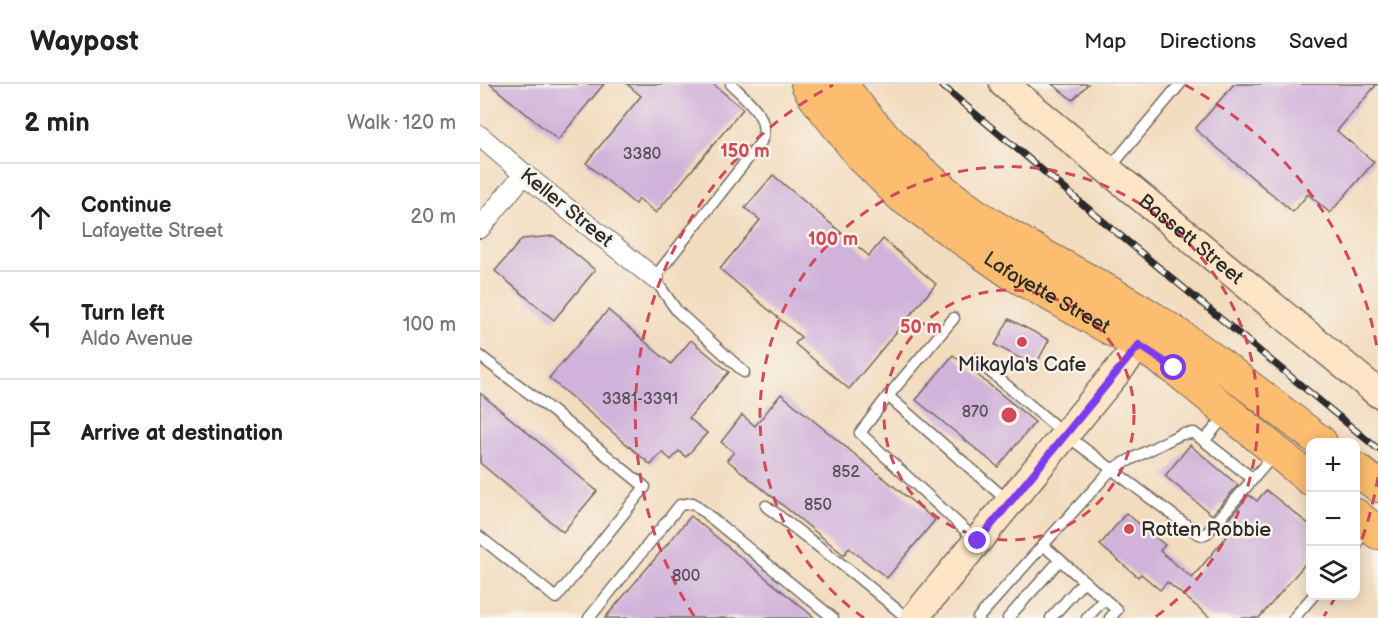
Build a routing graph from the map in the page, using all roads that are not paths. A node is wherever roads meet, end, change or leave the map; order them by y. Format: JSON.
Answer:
{"nodes":[{"id":1,"x":731,"y":84,"type":"edge"},
{"id":2,"x":807,"y":84,"type":"edge"},
{"id":3,"x":842,"y":84,"type":"edge"},
{"id":4,"x":1004,"y":84,"type":"edge"},
{"id":5,"x":1180,"y":84,"type":"edge"},
{"id":6,"x":480,"y":136,"type":"edge"},
{"id":7,"x":1108,"y":170,"type":"junction"},
{"id":8,"x":524,"y":174,"type":"junction"},
{"id":9,"x":480,"y":228,"type":"edge"},
{"id":10,"x":654,"y":278,"type":"junction"},
{"id":11,"x":954,"y":318,"type":"dead end"},
{"id":12,"x":1147,"y":332,"type":"junction"},
{"id":13,"x":480,"y":356,"type":"edge"},
{"id":14,"x":975,"y":359,"type":"dead end"},
{"id":15,"x":744,"y":372,"type":"dead end"},
{"id":16,"x":1378,"y":393,"type":"edge"},
{"id":17,"x":888,"y":396,"type":"junction"},
{"id":18,"x":1229,"y":413,"type":"junction"},
{"id":19,"x":1065,"y":435,"type":"junction"},
{"id":20,"x":1316,"y":438,"type":"edge"},
{"id":21,"x":1204,"y":441,"type":"junction"},
{"id":22,"x":1277,"y":451,"type":"junction"},
{"id":23,"x":1112,"y":469,"type":"junction"},
{"id":24,"x":1360,"y":472,"type":"edge"},
{"id":25,"x":1306,"y":474,"type":"edge"},
{"id":26,"x":1253,"y":479,"type":"junction"},
{"id":27,"x":1378,"y":486,"type":"edge"},
{"id":28,"x":1009,"y":502,"type":"junction"},
{"id":29,"x":766,"y":506,"type":"dead end"},
{"id":30,"x":480,"y":537,"type":"edge"},
{"id":31,"x":978,"y":541,"type":"junction"},
{"id":32,"x":1042,"y":545,"type":"junction"},
{"id":33,"x":1060,"y":560,"type":"junction"},
{"id":34,"x":1084,"y":582,"type":"junction"},
{"id":35,"x":1104,"y":599,"type":"junction"},
{"id":36,"x":1310,"y":600,"type":"edge"},
{"id":37,"x":589,"y":618,"type":"edge"},
{"id":38,"x":833,"y":618,"type":"edge"},
{"id":39,"x":907,"y":618,"type":"edge"},
{"id":40,"x":914,"y":618,"type":"edge"},
{"id":41,"x":978,"y":618,"type":"edge"},
{"id":42,"x":1008,"y":618,"type":"edge"},
{"id":43,"x":1051,"y":618,"type":"edge"},
{"id":44,"x":1087,"y":618,"type":"edge"},
{"id":45,"x":1110,"y":618,"type":"edge"},
{"id":46,"x":1294,"y":618,"type":"edge"}],
"edges":[{"from":1,"to":10,"type":"lane"},
{"from":2,"to":12,"type":"main road","name":"Lafayette Street"},
{"from":3,"to":12,"type":"main road","name":"Lafayette Street"},
{"from":4,"to":7,"type":"street","name":"Bassett Street"},
{"from":5,"to":7,"type":"lane"},
{"from":6,"to":8,"type":"street","name":"Keller Street"},
{"from":7,"to":16,"type":"street","name":"Bassett Street"},
{"from":8,"to":9,"type":"street"},
{"from":8,"to":10,"type":"street","name":"Keller Street"},
{"from":10,"to":15,"type":"lane"},
{"from":11,"to":17,"type":"lane"},
{"from":12,"to":18,"type":"main road","name":"Lafayette Street"},
{"from":12,"to":19,"type":"street"},
{"from":12,"to":20,"type":"main road","name":"Lafayette Street"},
{"from":13,"to":30,"type":"lane"},
{"from":14,"to":19,"type":"lane"},
{"from":17,"to":28,"type":"lane"},
{"from":17,"to":31,"type":"lane"},
{"from":18,"to":21,"type":"lane"},
{"from":18,"to":22,"type":"main road","name":"Lafayette Street"},
{"from":19,"to":23,"type":"lane"},
{"from":19,"to":28,"type":"street"},
{"from":21,"to":23,"type":"lane"},
{"from":21,"to":26,"type":"lane"},
{"from":22,"to":25,"type":"main road","name":"Lafayette Street"},
{"from":22,"to":26,"type":"lane"},
{"from":23,"to":26,"type":"lane"},
{"from":23,"to":32,"type":"lane"},
{"from":24,"to":27,"type":"main road"},
{"from":28,"to":31,"type":"street"},
{"from":29,"to":39,"type":"lane"},
{"from":31,"to":40,"type":"street"},
{"from":32,"to":33,"type":"lane"},
{"from":32,"to":41,"type":"lane"},
{"from":33,"to":34,"type":"lane"},
{"from":33,"to":42,"type":"lane"},
{"from":34,"to":35,"type":"lane"},
{"from":34,"to":43,"type":"lane"},
{"from":35,"to":44,"type":"lane"},
{"from":35,"to":45,"type":"lane"},
{"from":36,"to":46,"type":"lane"},
{"from":37,"to":38,"type":"lane"}]}
